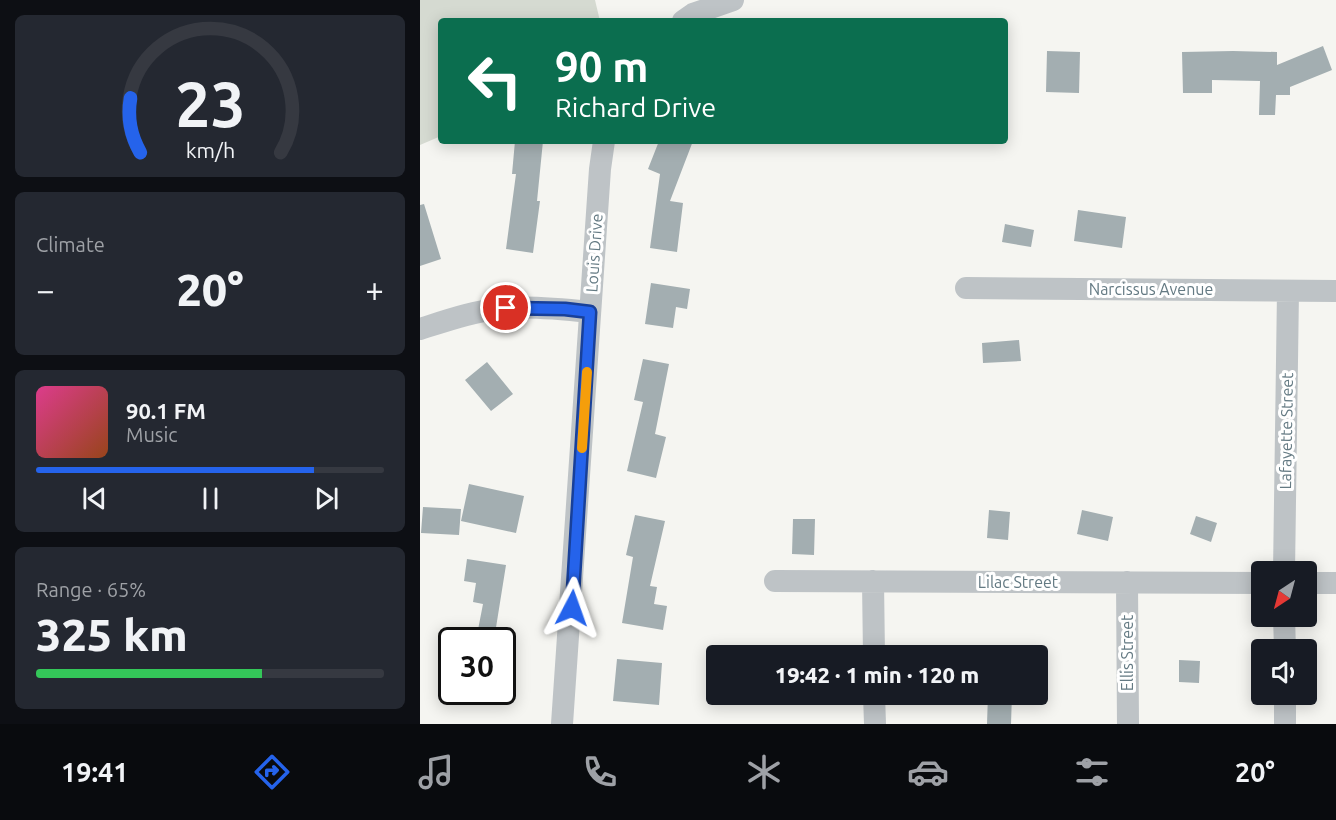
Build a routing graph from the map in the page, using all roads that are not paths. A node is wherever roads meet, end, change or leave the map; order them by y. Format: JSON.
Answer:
{"nodes":[{"id":1,"x":733,"y":0,"type":"edge"},
{"id":2,"x":687,"y":18,"type":"edge"},
{"id":3,"x":604,"y":144,"type":"edge"},
{"id":4,"x":966,"y":288,"type":"dead end"},
{"id":5,"x":1288,"y":291,"type":"junction"},
{"id":6,"x":1336,"y":291,"type":"edge"},
{"id":7,"x":590,"y":312,"type":"junction"},
{"id":8,"x":420,"y":329,"type":"edge"},
{"id":9,"x":1284,"y":561,"type":"edge"},
{"id":10,"x":775,"y":581,"type":"dead end"},
{"id":11,"x":873,"y":581,"type":"junction"},
{"id":12,"x":1127,"y":582,"type":"junction"},
{"id":13,"x":1251,"y":583,"type":"edge"},
{"id":14,"x":1317,"y":583,"type":"edge"},
{"id":15,"x":1336,"y":584,"type":"edge"},
{"id":16,"x":874,"y":645,"type":"edge"},
{"id":17,"x":874,"y":705,"type":"edge"},
{"id":18,"x":1285,"y":705,"type":"edge"},
{"id":19,"x":562,"y":724,"type":"edge"},
{"id":20,"x":874,"y":724,"type":"edge"},
{"id":21,"x":1128,"y":724,"type":"edge"},
{"id":22,"x":1285,"y":724,"type":"edge"}],
"edges":[{"from":1,"to":2,"type":"street"},
{"from":3,"to":7,"type":"street","name":"Louis Drive"},
{"from":4,"to":5,"type":"street","name":"Narcissus Avenue"},
{"from":5,"to":6,"type":"street","name":"Narcissus Avenue"},
{"from":5,"to":9,"type":"street","name":"Lafayette Street"},
{"from":7,"to":8,"type":"street"},
{"from":7,"to":19,"type":"street","name":"Louis Drive"},
{"from":10,"to":11,"type":"street","name":"Lilac Street"},
{"from":11,"to":12,"type":"street","name":"Lilac Street"},
{"from":11,"to":16,"type":"street"},
{"from":12,"to":13,"type":"street","name":"Lilac Street"},
{"from":12,"to":21,"type":"street","name":"Ellis Street"},
{"from":14,"to":15,"type":"street"},
{"from":17,"to":20,"type":"street"},
{"from":18,"to":22,"type":"street"}]}
